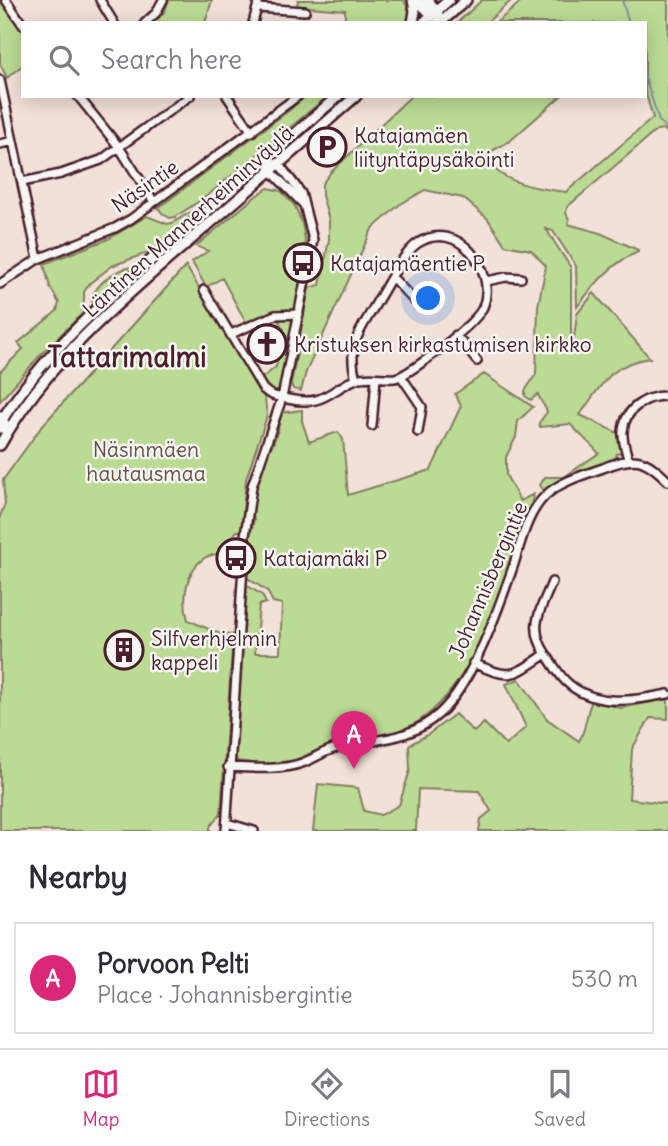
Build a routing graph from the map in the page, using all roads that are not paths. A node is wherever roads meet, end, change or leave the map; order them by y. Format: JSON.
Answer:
{"nodes":[{"id":1,"x":6,"y":0,"type":"edge"},
{"id":2,"x":100,"y":0,"type":"edge"},
{"id":3,"x":163,"y":0,"type":"edge"},
{"id":4,"x":415,"y":0,"type":"edge"},
{"id":5,"x":428,"y":0,"type":"edge"},
{"id":6,"x":449,"y":0,"type":"edge"},
{"id":7,"x":466,"y":0,"type":"edge"},
{"id":8,"x":258,"y":4,"type":"edge"},
{"id":9,"x":305,"y":11,"type":"dead end"},
{"id":10,"x":430,"y":17,"type":"edge"},
{"id":11,"x":113,"y":21,"type":"edge"},
{"id":12,"x":147,"y":21,"type":"edge"},
{"id":13,"x":254,"y":21,"type":"edge"},
{"id":14,"x":412,"y":21,"type":"edge"},
{"id":15,"x":442,"y":21,"type":"edge"},
{"id":16,"x":21,"y":22,"type":"edge"},
{"id":17,"x":0,"y":80,"type":"edge"},
{"id":18,"x":80,"y":98,"type":"edge"},
{"id":19,"x":187,"y":98,"type":"edge"},
{"id":20,"x":229,"y":98,"type":"edge"},
{"id":21,"x":295,"y":98,"type":"edge"},
{"id":22,"x":336,"y":98,"type":"edge"},
{"id":23,"x":354,"y":98,"type":"edge"},
{"id":24,"x":252,"y":132,"type":"junction"},
{"id":25,"x":13,"y":141,"type":"junction"},
{"id":26,"x":0,"y":144,"type":"edge"},
{"id":27,"x":119,"y":147,"type":"junction"},
{"id":28,"x":267,"y":159,"type":"junction"},
{"id":29,"x":279,"y":164,"type":"junction"},
{"id":30,"x":271,"y":171,"type":"junction"},
{"id":31,"x":22,"y":182,"type":"junction"},
{"id":32,"x":154,"y":202,"type":"junction"},
{"id":33,"x":306,"y":207,"type":"junction"},
{"id":34,"x":38,"y":258,"type":"junction"},
{"id":35,"x":392,"y":277,"type":"junction"},
{"id":36,"x":521,"y":278,"type":"dead end"},
{"id":37,"x":487,"y":281,"type":"junction"},
{"id":38,"x":0,"y":284,"type":"edge"},
{"id":39,"x":204,"y":290,"type":"dead end"},
{"id":40,"x":419,"y":306,"type":"dead end"},
{"id":41,"x":299,"y":314,"type":"junction"},
{"id":42,"x":231,"y":334,"type":"junction"},
{"id":43,"x":456,"y":335,"type":"junction"},
{"id":44,"x":477,"y":361,"type":"dead end"},
{"id":45,"x":401,"y":376,"type":"junction"},
{"id":46,"x":376,"y":378,"type":"junction"},
{"id":47,"x":356,"y":379,"type":"junction"},
{"id":48,"x":668,"y":396,"type":"edge"},
{"id":49,"x":282,"y":398,"type":"junction"},
{"id":50,"x":3,"y":423,"type":"edge"},
{"id":51,"x":372,"y":426,"type":"dead end"},
{"id":52,"x":418,"y":432,"type":"dead end"},
{"id":53,"x":0,"y":445,"type":"edge"},
{"id":54,"x":628,"y":459,"type":"junction"},
{"id":55,"x":668,"y":481,"type":"edge"},
{"id":56,"x":552,"y":582,"type":"dead end"},
{"id":57,"x":546,"y":654,"type":"junction"},
{"id":58,"x":472,"y":663,"type":"junction"},
{"id":59,"x":668,"y":694,"type":"edge"},
{"id":60,"x":228,"y":767,"type":"junction"},
{"id":61,"x":226,"y":827,"type":"edge"},
{"id":62,"x":254,"y":831,"type":"edge"}],
"edges":[{"from":1,"to":16,"type":"street"},
{"from":2,"to":11,"type":"street"},
{"from":3,"to":12,"type":"street"},
{"from":4,"to":10,"type":"main road"},
{"from":4,"to":14,"type":"main road"},
{"from":5,"to":10,"type":"main road"},
{"from":6,"to":10,"type":"main road"},
{"from":7,"to":15,"type":"main road"},
{"from":8,"to":9,"type":"street"},
{"from":8,"to":13,"type":"street"},
{"from":17,"to":25,"type":"street"},
{"from":18,"to":27,"type":"street"},
{"from":19,"to":27,"type":"street"},
{"from":20,"to":24,"type":"street"},
{"from":21,"to":24,"type":"street","name":"Näsintie"},
{"from":22,"to":28,"type":"main road","name":"Läntinen Mannerheiminväylä"},
{"from":23,"to":29,"type":"main road","name":"Läntinen Mannerheiminväylä"},
{"from":24,"to":32,"type":"street","name":"Näsintie"},
{"from":25,"to":26,"type":"street"},
{"from":25,"to":31,"type":"street"},
{"from":27,"to":31,"type":"street"},
{"from":27,"to":32,"type":"street"},
{"from":28,"to":29,"type":"street"},
{"from":28,"to":30,"type":"street"},
{"from":28,"to":50,"type":"main road","name":"Läntinen Mannerheiminväylä"},
{"from":29,"to":30,"type":"main road","name":"Läntinen Mannerheiminväylä"},
{"from":29,"to":33,"type":"street"},
{"from":30,"to":33,"type":"street"},
{"from":30,"to":50,"type":"main road","name":"Läntinen Mannerheiminväylä"},
{"from":31,"to":34,"type":"street"},
{"from":32,"to":34,"type":"street","name":"Näsintie"},
{"from":33,"to":41,"type":"street"},
{"from":34,"to":38,"type":"street","name":"Näsintie"},
{"from":35,"to":37,"type":"street"},
{"from":35,"to":40,"type":"street"},
{"from":35,"to":47,"type":"street"},
{"from":36,"to":37,"type":"street"},
{"from":37,"to":43,"type":"street"},
{"from":39,"to":42,"type":"street"},
{"from":41,"to":42,"type":"street"},
{"from":41,"to":49,"type":"street"},
{"from":42,"to":49,"type":"street"},
{"from":43,"to":44,"type":"street"},
{"from":43,"to":45,"type":"street"},
{"from":45,"to":46,"type":"street"},
{"from":45,"to":52,"type":"street"},
{"from":46,"to":47,"type":"street"},
{"from":46,"to":51,"type":"street"},
{"from":47,"to":49,"type":"street"},
{"from":48,"to":54,"type":"street"},
{"from":49,"to":60,"type":"street"},
{"from":50,"to":53,"type":"main road","name":"Läntinen Mannerheiminväylä"},
{"from":54,"to":55,"type":"street"},
{"from":54,"to":58,"type":"street","name":"Johannisbergintie"},
{"from":56,"to":57,"type":"street"},
{"from":57,"to":58,"type":"street"},
{"from":57,"to":59,"type":"street"},
{"from":58,"to":60,"type":"street","name":"Johannisbergintie"},
{"from":60,"to":61,"type":"street"},
{"from":61,"to":62,"type":"street"}]}
